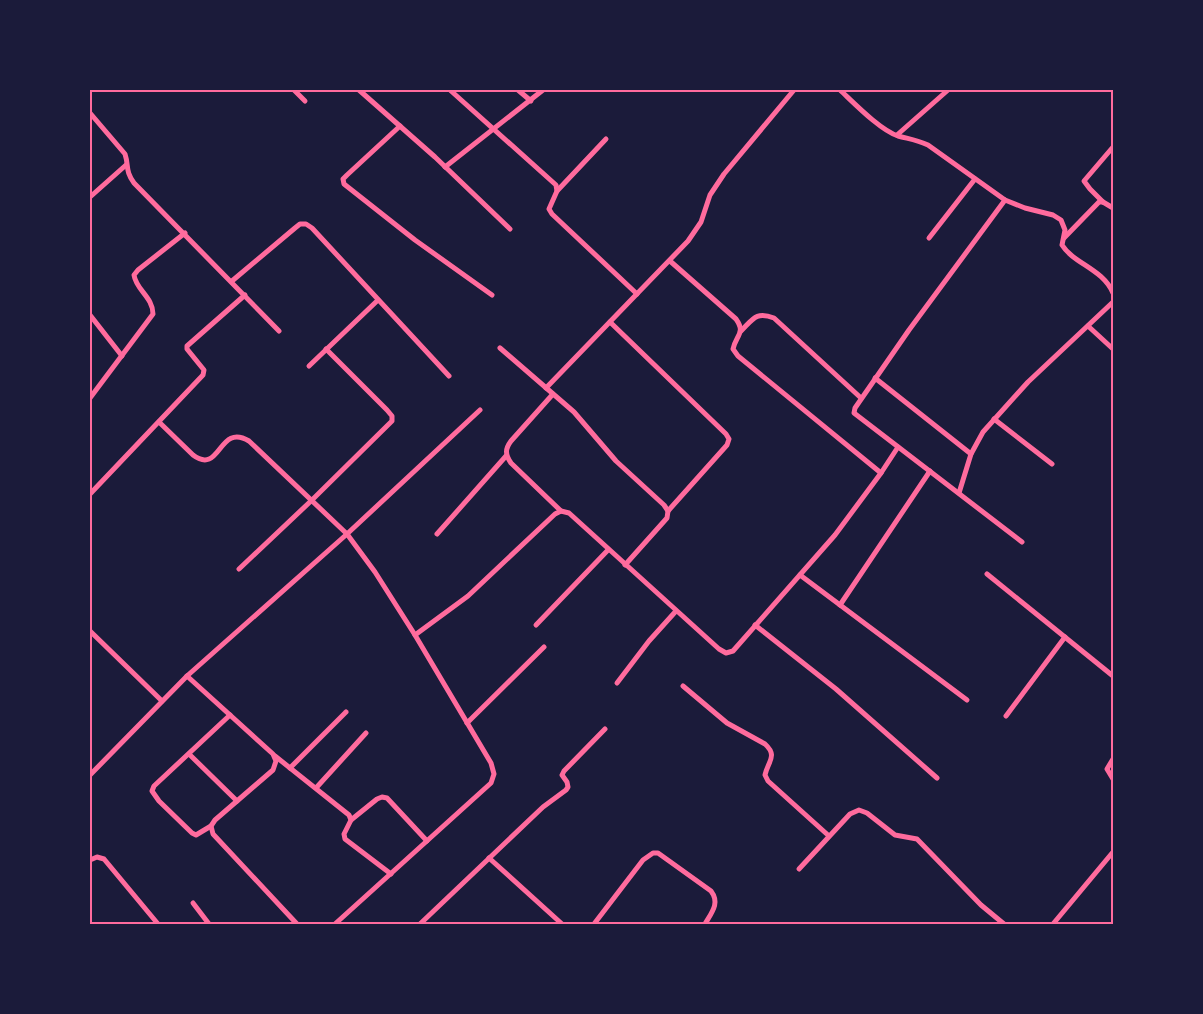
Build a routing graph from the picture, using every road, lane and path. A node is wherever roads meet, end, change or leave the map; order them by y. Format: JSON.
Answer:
{"nodes":[{"id":1,"x":294,"y":90,"type":"edge"},
{"id":2,"x":359,"y":90,"type":"edge"},
{"id":3,"x":450,"y":90,"type":"edge"},
{"id":4,"x":518,"y":90,"type":"edge"},
{"id":5,"x":543,"y":90,"type":"edge"},
{"id":6,"x":794,"y":90,"type":"edge"},
{"id":7,"x":840,"y":90,"type":"edge"},
{"id":8,"x":948,"y":90,"type":"edge"},
{"id":9,"x":305,"y":101,"type":"dead end"},
{"id":10,"x":531,"y":101,"type":"junction"},
{"id":11,"x":90,"y":113,"type":"edge"},
{"id":12,"x":400,"y":126,"type":"junction"},
{"id":13,"x":492,"y":130,"type":"junction"},
{"id":14,"x":897,"y":136,"type":"junction"},
{"id":15,"x":606,"y":140,"type":"dead end"},
{"id":16,"x":1113,"y":148,"type":"edge"},
{"id":17,"x":126,"y":165,"type":"junction"},
{"id":18,"x":445,"y":167,"type":"junction"},
{"id":19,"x":975,"y":179,"type":"junction"},
{"id":20,"x":557,"y":191,"type":"junction"},
{"id":21,"x":90,"y":197,"type":"edge"},
{"id":22,"x":1005,"y":200,"type":"junction"},
{"id":23,"x":1103,"y":202,"type":"junction"},
{"id":24,"x":1113,"y":208,"type":"edge"},
{"id":25,"x":510,"y":229,"type":"dead end"},
{"id":26,"x":185,"y":233,"type":"junction"},
{"id":27,"x":929,"y":238,"type":"dead end"},
{"id":28,"x":1064,"y":238,"type":"junction"},
{"id":29,"x":670,"y":261,"type":"junction"},
{"id":30,"x":232,"y":281,"type":"junction"},
{"id":31,"x":1113,"y":293,"type":"edge"},
{"id":32,"x":637,"y":294,"type":"junction"},
{"id":33,"x":245,"y":295,"type":"junction"},
{"id":34,"x":492,"y":295,"type":"dead end"},
{"id":35,"x":378,"y":300,"type":"junction"},
{"id":36,"x":1113,"y":302,"type":"edge"},
{"id":37,"x":90,"y":315,"type":"edge"},
{"id":38,"x":610,"y":322,"type":"junction"},
{"id":39,"x":1088,"y":326,"type":"junction"},
{"id":40,"x":279,"y":331,"type":"dead end"},
{"id":41,"x":741,"y":331,"type":"junction"},
{"id":42,"x":500,"y":348,"type":"dead end"},
{"id":43,"x":326,"y":349,"type":"junction"},
{"id":44,"x":1113,"y":349,"type":"edge"},
{"id":45,"x":122,"y":356,"type":"junction"},
{"id":46,"x":309,"y":366,"type":"dead end"},
{"id":47,"x":449,"y":376,"type":"dead end"},
{"id":48,"x":876,"y":378,"type":"junction"},
{"id":49,"x":546,"y":388,"type":"junction"},
{"id":50,"x":553,"y":394,"type":"junction"},
{"id":51,"x":90,"y":398,"type":"edge"},
{"id":52,"x":861,"y":398,"type":"junction"},
{"id":53,"x":480,"y":410,"type":"dead end"},
{"id":54,"x":994,"y":419,"type":"junction"},
{"id":55,"x":159,"y":422,"type":"junction"},
{"id":56,"x":898,"y":447,"type":"junction"},
{"id":57,"x":971,"y":454,"type":"junction"},
{"id":58,"x":506,"y":456,"type":"junction"},
{"id":59,"x":1052,"y":464,"type":"dead end"},
{"id":60,"x":930,"y":471,"type":"junction"},
{"id":61,"x":881,"y":473,"type":"junction"},
{"id":62,"x":959,"y":493,"type":"junction"},
{"id":63,"x":90,"y":494,"type":"edge"},
{"id":64,"x":312,"y":500,"type":"junction"},
{"id":65,"x":562,"y":511,"type":"junction"},
{"id":66,"x":668,"y":511,"type":"junction"},
{"id":67,"x":347,"y":534,"type":"junction"},
{"id":68,"x":437,"y":534,"type":"dead end"},
{"id":69,"x":1022,"y":542,"type":"dead end"},
{"id":70,"x":608,"y":550,"type":"junction"},
{"id":71,"x":625,"y":565,"type":"junction"},
{"id":72,"x":239,"y":569,"type":"dead end"},
{"id":73,"x":987,"y":574,"type":"dead end"},
{"id":74,"x":800,"y":575,"type":"junction"},
{"id":75,"x":840,"y":605,"type":"junction"},
{"id":76,"x":676,"y":611,"type":"junction"},
{"id":77,"x":756,"y":624,"type":"junction"},
{"id":78,"x":536,"y":625,"type":"dead end"},
{"id":79,"x":90,"y":631,"type":"edge"},
{"id":80,"x":416,"y":635,"type":"junction"},
{"id":81,"x":1065,"y":637,"type":"junction"},
{"id":82,"x":544,"y":647,"type":"dead end"},
{"id":83,"x":187,"y":676,"type":"junction"},
{"id":84,"x":1113,"y":676,"type":"edge"},
{"id":85,"x":617,"y":683,"type":"dead end"},
{"id":86,"x":683,"y":686,"type":"dead end"},
{"id":87,"x":967,"y":700,"type":"dead end"},
{"id":88,"x":162,"y":701,"type":"junction"},
{"id":89,"x":346,"y":712,"type":"dead end"},
{"id":90,"x":230,"y":715,"type":"junction"},
{"id":91,"x":1006,"y":716,"type":"dead end"},
{"id":92,"x":467,"y":723,"type":"junction"},
{"id":93,"x":605,"y":729,"type":"dead end"},
{"id":94,"x":366,"y":733,"type":"dead end"},
{"id":95,"x":189,"y":754,"type":"junction"},
{"id":96,"x":272,"y":754,"type":"junction"},
{"id":97,"x":1113,"y":759,"type":"edge"},
{"id":98,"x":290,"y":768,"type":"junction"},
{"id":99,"x":90,"y":775,"type":"edge"},
{"id":100,"x":937,"y":778,"type":"dead end"},
{"id":101,"x":1113,"y":779,"type":"edge"},
{"id":102,"x":316,"y":788,"type":"junction"},
{"id":103,"x":237,"y":801,"type":"junction"},
{"id":104,"x":350,"y":820,"type":"junction"},
{"id":105,"x":211,"y":826,"type":"junction"},
{"id":106,"x":830,"y":836,"type":"junction"},
{"id":107,"x":427,"y":841,"type":"junction"},
{"id":108,"x":1113,"y":852,"type":"edge"},
{"id":109,"x":488,"y":858,"type":"junction"},
{"id":110,"x":90,"y":860,"type":"edge"},
{"id":111,"x":799,"y":869,"type":"dead end"},
{"id":112,"x":391,"y":874,"type":"junction"},
{"id":113,"x":193,"y":903,"type":"dead end"},
{"id":114,"x":996,"y":922,"type":"edge"},
{"id":115,"x":158,"y":924,"type":"edge"},
{"id":116,"x":208,"y":924,"type":"edge"},
{"id":117,"x":297,"y":924,"type":"edge"},
{"id":118,"x":335,"y":924,"type":"edge"},
{"id":119,"x":420,"y":924,"type":"edge"},
{"id":120,"x":562,"y":924,"type":"edge"},
{"id":121,"x":594,"y":924,"type":"edge"},
{"id":122,"x":705,"y":924,"type":"edge"},
{"id":123,"x":1004,"y":924,"type":"edge"},
{"id":124,"x":1053,"y":924,"type":"edge"}],
"edges":[{"from":1,"to":9,"type":"street"},
{"from":2,"to":12,"type":"street"},
{"from":3,"to":13,"type":"street"},
{"from":4,"to":10,"type":"street"},
{"from":5,"to":10,"type":"street"},
{"from":6,"to":29,"type":"street"},
{"from":7,"to":14,"type":"street"},
{"from":8,"to":14,"type":"street"},
{"from":10,"to":13,"type":"street"},
{"from":11,"to":17,"type":"street"},
{"from":12,"to":18,"type":"street"},
{"from":12,"to":34,"type":"street"},
{"from":13,"to":18,"type":"street"},
{"from":13,"to":20,"type":"street"},
{"from":14,"to":19,"type":"street"},
{"from":15,"to":20,"type":"street"},
{"from":16,"to":23,"type":"street"},
{"from":17,"to":21,"type":"street"},
{"from":17,"to":26,"type":"street"},
{"from":18,"to":25,"type":"street"},
{"from":19,"to":22,"type":"street"},
{"from":19,"to":27,"type":"street"},
{"from":20,"to":32,"type":"street"},
{"from":22,"to":28,"type":"street"},
{"from":22,"to":48,"type":"street"},
{"from":23,"to":24,"type":"street"},
{"from":23,"to":28,"type":"street"},
{"from":26,"to":30,"type":"street"},
{"from":26,"to":45,"type":"street"},
{"from":28,"to":31,"type":"street"},
{"from":29,"to":32,"type":"street"},
{"from":29,"to":41,"type":"street"},
{"from":30,"to":33,"type":"street"},
{"from":30,"to":35,"type":"street"},
{"from":32,"to":38,"type":"street"},
{"from":33,"to":40,"type":"street"},
{"from":33,"to":55,"type":"street"},
{"from":35,"to":43,"type":"street"},
{"from":35,"to":47,"type":"street"},
{"from":36,"to":39,"type":"street"},
{"from":37,"to":45,"type":"street"},
{"from":38,"to":49,"type":"street"},
{"from":38,"to":66,"type":"street"},
{"from":39,"to":44,"type":"street"},
{"from":39,"to":54,"type":"street"},
{"from":41,"to":52,"type":"street"},
{"from":41,"to":61,"type":"street"},
{"from":42,"to":49,"type":"street"},
{"from":43,"to":46,"type":"street"},
{"from":43,"to":64,"type":"street"},
{"from":45,"to":51,"type":"street"},
{"from":48,"to":52,"type":"street"},
{"from":48,"to":57,"type":"street"},
{"from":49,"to":50,"type":"street"},
{"from":50,"to":58,"type":"street"},
{"from":50,"to":66,"type":"street"},
{"from":52,"to":56,"type":"street"},
{"from":53,"to":67,"type":"street"},
{"from":54,"to":57,"type":"street"},
{"from":54,"to":59,"type":"street"},
{"from":55,"to":63,"type":"street"},
{"from":55,"to":64,"type":"street"},
{"from":56,"to":60,"type":"street"},
{"from":56,"to":61,"type":"street"},
{"from":57,"to":62,"type":"street"},
{"from":58,"to":65,"type":"street"},
{"from":58,"to":68,"type":"street"},
{"from":60,"to":62,"type":"street"},
{"from":60,"to":75,"type":"street"},
{"from":61,"to":74,"type":"street"},
{"from":62,"to":69,"type":"street"},
{"from":64,"to":67,"type":"street"},
{"from":64,"to":72,"type":"street"},
{"from":65,"to":70,"type":"street"},
{"from":65,"to":80,"type":"street"},
{"from":66,"to":71,"type":"street"},
{"from":67,"to":80,"type":"street"},
{"from":67,"to":83,"type":"street"},
{"from":70,"to":71,"type":"street"},
{"from":70,"to":78,"type":"street"},
{"from":71,"to":76,"type":"street"},
{"from":73,"to":81,"type":"street"},
{"from":74,"to":75,"type":"street"},
{"from":74,"to":77,"type":"street"},
{"from":75,"to":87,"type":"street"},
{"from":76,"to":77,"type":"street"},
{"from":76,"to":85,"type":"street"},
{"from":77,"to":100,"type":"street"},
{"from":79,"to":88,"type":"street"},
{"from":80,"to":92,"type":"street"},
{"from":81,"to":84,"type":"street"},
{"from":81,"to":91,"type":"street"},
{"from":82,"to":92,"type":"street"},
{"from":83,"to":88,"type":"street"},
{"from":83,"to":90,"type":"street"},
{"from":86,"to":106,"type":"street"},
{"from":88,"to":99,"type":"street"},
{"from":89,"to":98,"type":"street"},
{"from":90,"to":95,"type":"street"},
{"from":90,"to":96,"type":"street"},
{"from":92,"to":107,"type":"street"},
{"from":93,"to":109,"type":"street"},
{"from":94,"to":102,"type":"street"},
{"from":95,"to":103,"type":"street"},
{"from":95,"to":105,"type":"street"},
{"from":96,"to":98,"type":"street"},
{"from":96,"to":103,"type":"street"},
{"from":97,"to":101,"type":"street"},
{"from":98,"to":102,"type":"street"},
{"from":102,"to":104,"type":"street"},
{"from":103,"to":105,"type":"street"},
{"from":104,"to":107,"type":"street"},
{"from":104,"to":112,"type":"street"},
{"from":105,"to":117,"type":"street"},
{"from":106,"to":111,"type":"street"},
{"from":106,"to":114,"type":"street"},
{"from":107,"to":112,"type":"street"},
{"from":108,"to":124,"type":"street"},
{"from":109,"to":119,"type":"street"},
{"from":109,"to":120,"type":"street"},
{"from":110,"to":115,"type":"street"},
{"from":112,"to":118,"type":"street"},
{"from":113,"to":116,"type":"street"},
{"from":114,"to":123,"type":"street"},
{"from":121,"to":122,"type":"street"}]}
